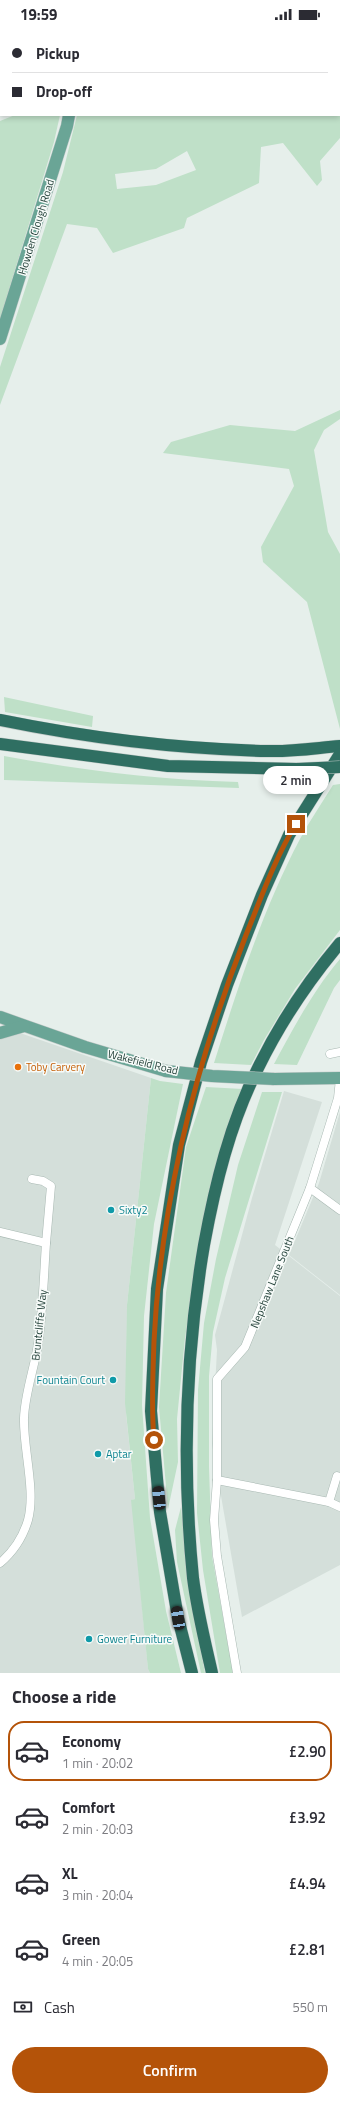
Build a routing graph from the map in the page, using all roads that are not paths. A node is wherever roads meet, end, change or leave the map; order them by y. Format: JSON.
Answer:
{"nodes":[{"id":1,"x":68,"y":116,"type":"edge"},
{"id":2,"x":0,"y":339,"type":"edge"},
{"id":3,"x":0,"y":720,"type":"edge"},
{"id":4,"x":0,"y":744,"type":"edge"},
{"id":5,"x":340,"y":746,"type":"edge"},
{"id":6,"x":340,"y":754,"type":"edge"},
{"id":7,"x":340,"y":767,"type":"edge"},
{"id":8,"x":340,"y":943,"type":"edge"},
{"id":9,"x":0,"y":1017,"type":"edge"},
{"id":10,"x":25,"y":1025,"type":"junction"},
{"id":11,"x":0,"y":1033,"type":"edge"},
{"id":12,"x":340,"y":1052,"type":"edge"},
{"id":13,"x":330,"y":1054,"type":"dead end"},
{"id":14,"x":340,"y":1079,"type":"edge"},
{"id":15,"x":32,"y":1179,"type":"dead end"},
{"id":16,"x":310,"y":1188,"type":"junction"},
{"id":17,"x":340,"y":1210,"type":"edge"},
{"id":18,"x":0,"y":1232,"type":"edge"},
{"id":19,"x":46,"y":1243,"type":"junction"},
{"id":20,"x":337,"y":1476,"type":"dead end"},
{"id":21,"x":217,"y":1480,"type":"junction"},
{"id":22,"x":329,"y":1502,"type":"junction"},
{"id":23,"x":340,"y":1507,"type":"edge"},
{"id":24,"x":0,"y":1563,"type":"edge"},
{"id":25,"x":192,"y":1673,"type":"edge"},
{"id":26,"x":212,"y":1673,"type":"edge"},
{"id":27,"x":237,"y":1673,"type":"edge"}],
"edges":[{"from":1,"to":2,"type":"main road","name":"Howden Clough Road"},
{"from":3,"to":5,"type":"highway"},
{"from":4,"to":7,"type":"highway","bridge":true},
{"from":6,"to":25,"type":"highway"},
{"from":8,"to":26,"type":"highway"},
{"from":9,"to":10,"type":"main road","name":"Wakefield Road"},
{"from":10,"to":11,"type":"main road"},
{"from":10,"to":14,"type":"main road","name":"Wakefield Road","bridge":true},
{"from":12,"to":13,"type":"street"},
{"from":14,"to":16,"type":"street","name":"Nepshaw Lane South"},
{"from":15,"to":19,"type":"street","name":"Bruntcliffe Way"},
{"from":16,"to":17,"type":"street"},
{"from":16,"to":21,"type":"street","name":"Nepshaw Lane South"},
{"from":18,"to":19,"type":"street"},
{"from":19,"to":24,"type":"street","name":"Bruntcliffe Way"},
{"from":20,"to":22,"type":"street"},
{"from":21,"to":22,"type":"street"},
{"from":21,"to":27,"type":"street","name":"Nepshaw Lane South"},
{"from":22,"to":23,"type":"street"}]}
